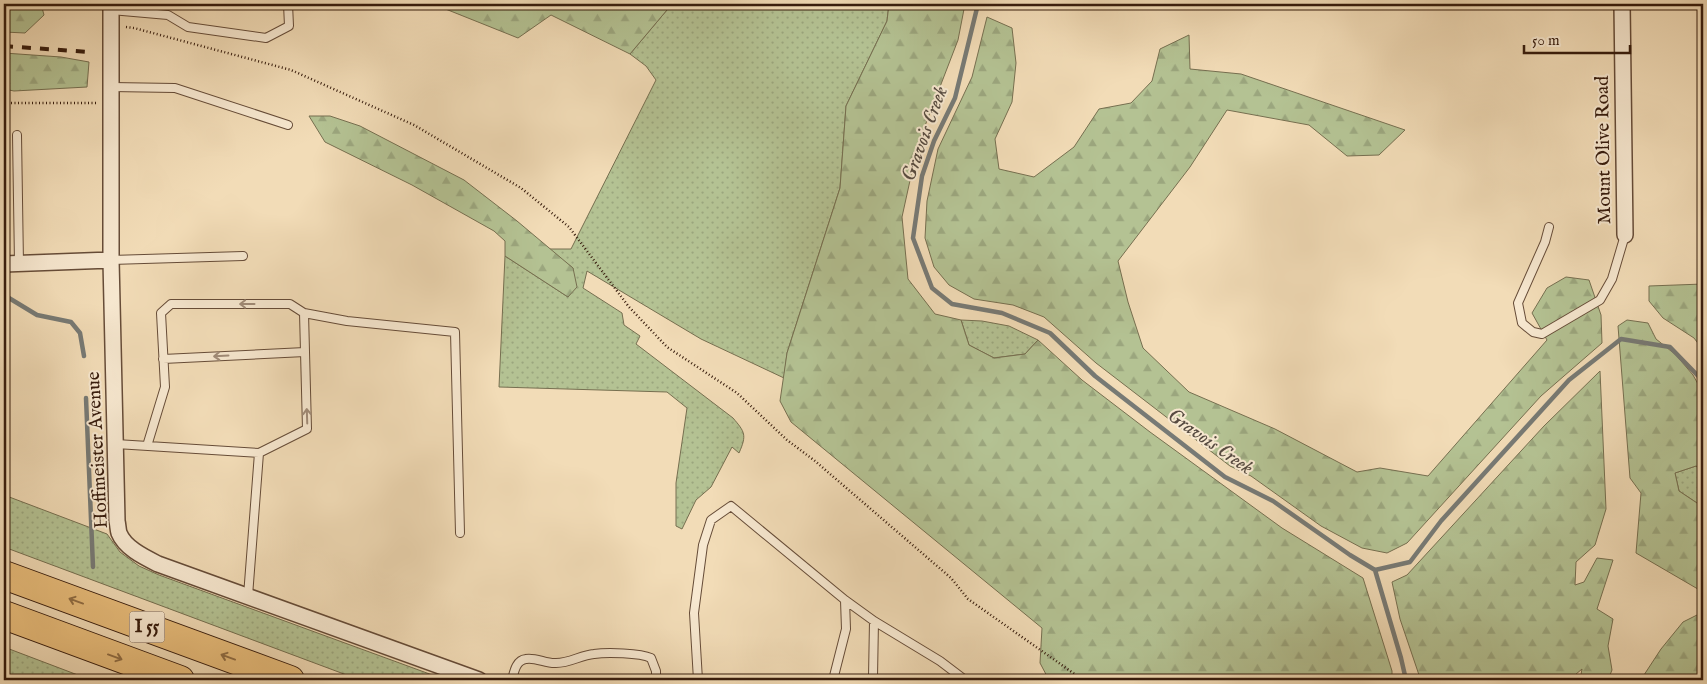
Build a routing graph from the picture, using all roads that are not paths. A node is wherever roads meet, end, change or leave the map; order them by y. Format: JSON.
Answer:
{"nodes":[{"id":1,"x":288,"y":4,"type":"edge"},
{"id":2,"x":1622,"y":4,"type":"edge"},
{"id":3,"x":111,"y":7,"type":"edge"},
{"id":4,"x":112,"y":87,"type":"junction"},
{"id":5,"x":288,"y":125,"type":"dead end"},
{"id":6,"x":16,"y":135,"type":"dead end"},
{"id":7,"x":1549,"y":227,"type":"dead end"},
{"id":8,"x":1625,"y":235,"type":"joint"},
{"id":9,"x":243,"y":256,"type":"dead end"},
{"id":10,"x":111,"y":260,"type":"junction"},
{"id":11,"x":11,"y":264,"type":"edge"},
{"id":12,"x":304,"y":313,"type":"junction"},
{"id":13,"x":305,"y":352,"type":"junction"},
{"id":14,"x":163,"y":359,"type":"junction"},
{"id":15,"x":116,"y":444,"type":"junction"},
{"id":16,"x":147,"y":446,"type":"junction"},
{"id":17,"x":259,"y":453,"type":"junction"},
{"id":18,"x":460,"y":533,"type":"dead end"},
{"id":19,"x":4,"y":575,"type":"edge"},
{"id":20,"x":248,"y":596,"type":"junction"},
{"id":21,"x":845,"y":600,"type":"junction"},
{"id":22,"x":4,"y":616,"type":"edge"},
{"id":23,"x":874,"y":621,"type":"junction"},
{"id":24,"x":873,"y":677,"type":"dead end"},
{"id":25,"x":180,"y":680,"type":"edge"},
{"id":26,"x":290,"y":680,"type":"edge"},
{"id":27,"x":479,"y":680,"type":"edge"},
{"id":28,"x":512,"y":680,"type":"edge"},
{"id":29,"x":656,"y":680,"type":"edge"},
{"id":30,"x":698,"y":680,"type":"edge"},
{"id":31,"x":833,"y":680,"type":"edge"},
{"id":32,"x":965,"y":680,"type":"edge"}],
"edges":[{"from":1,"to":3,"type":"lane"},
{"from":2,"to":8,"type":"street","name":"Mount Olive Road"},
{"from":3,"to":4,"type":"street","name":"Hoffmeister Avenue"},
{"from":4,"to":5,"type":"lane"},
{"from":4,"to":10,"type":"street","name":"Hoffmeister Avenue"},
{"from":6,"to":11,"type":"lane"},
{"from":7,"to":8,"type":"lane"},
{"from":9,"to":10,"type":"lane"},
{"from":10,"to":11,"type":"street"},
{"from":10,"to":15,"type":"street","name":"Hoffmeister Avenue"},
{"from":12,"to":13,"type":"lane"},
{"from":12,"to":14,"type":"lane","one_way":true},
{"from":12,"to":18,"type":"lane"},
{"from":13,"to":14,"type":"lane","one_way":true},
{"from":17,"to":13,"type":"lane","one_way":true},
{"from":14,"to":16,"type":"lane"},
{"from":15,"to":16,"type":"lane"},
{"from":15,"to":20,"type":"street","name":"Hoffmeister Avenue"},
{"from":16,"to":17,"type":"lane"},
{"from":17,"to":20,"type":"lane"},
{"from":26,"to":19,"type":"highway","number":"I 55","one_way":true},
{"from":20,"to":27,"type":"street","name":"Hoffmeister Avenue"},
{"from":21,"to":23,"type":"lane"},
{"from":21,"to":30,"type":"lane"},
{"from":21,"to":31,"type":"lane"},
{"from":22,"to":25,"type":"highway","number":"I 55","one_way":true},
{"from":23,"to":24,"type":"lane"},
{"from":23,"to":32,"type":"lane"},
{"from":28,"to":29,"type":"lane"}]}
